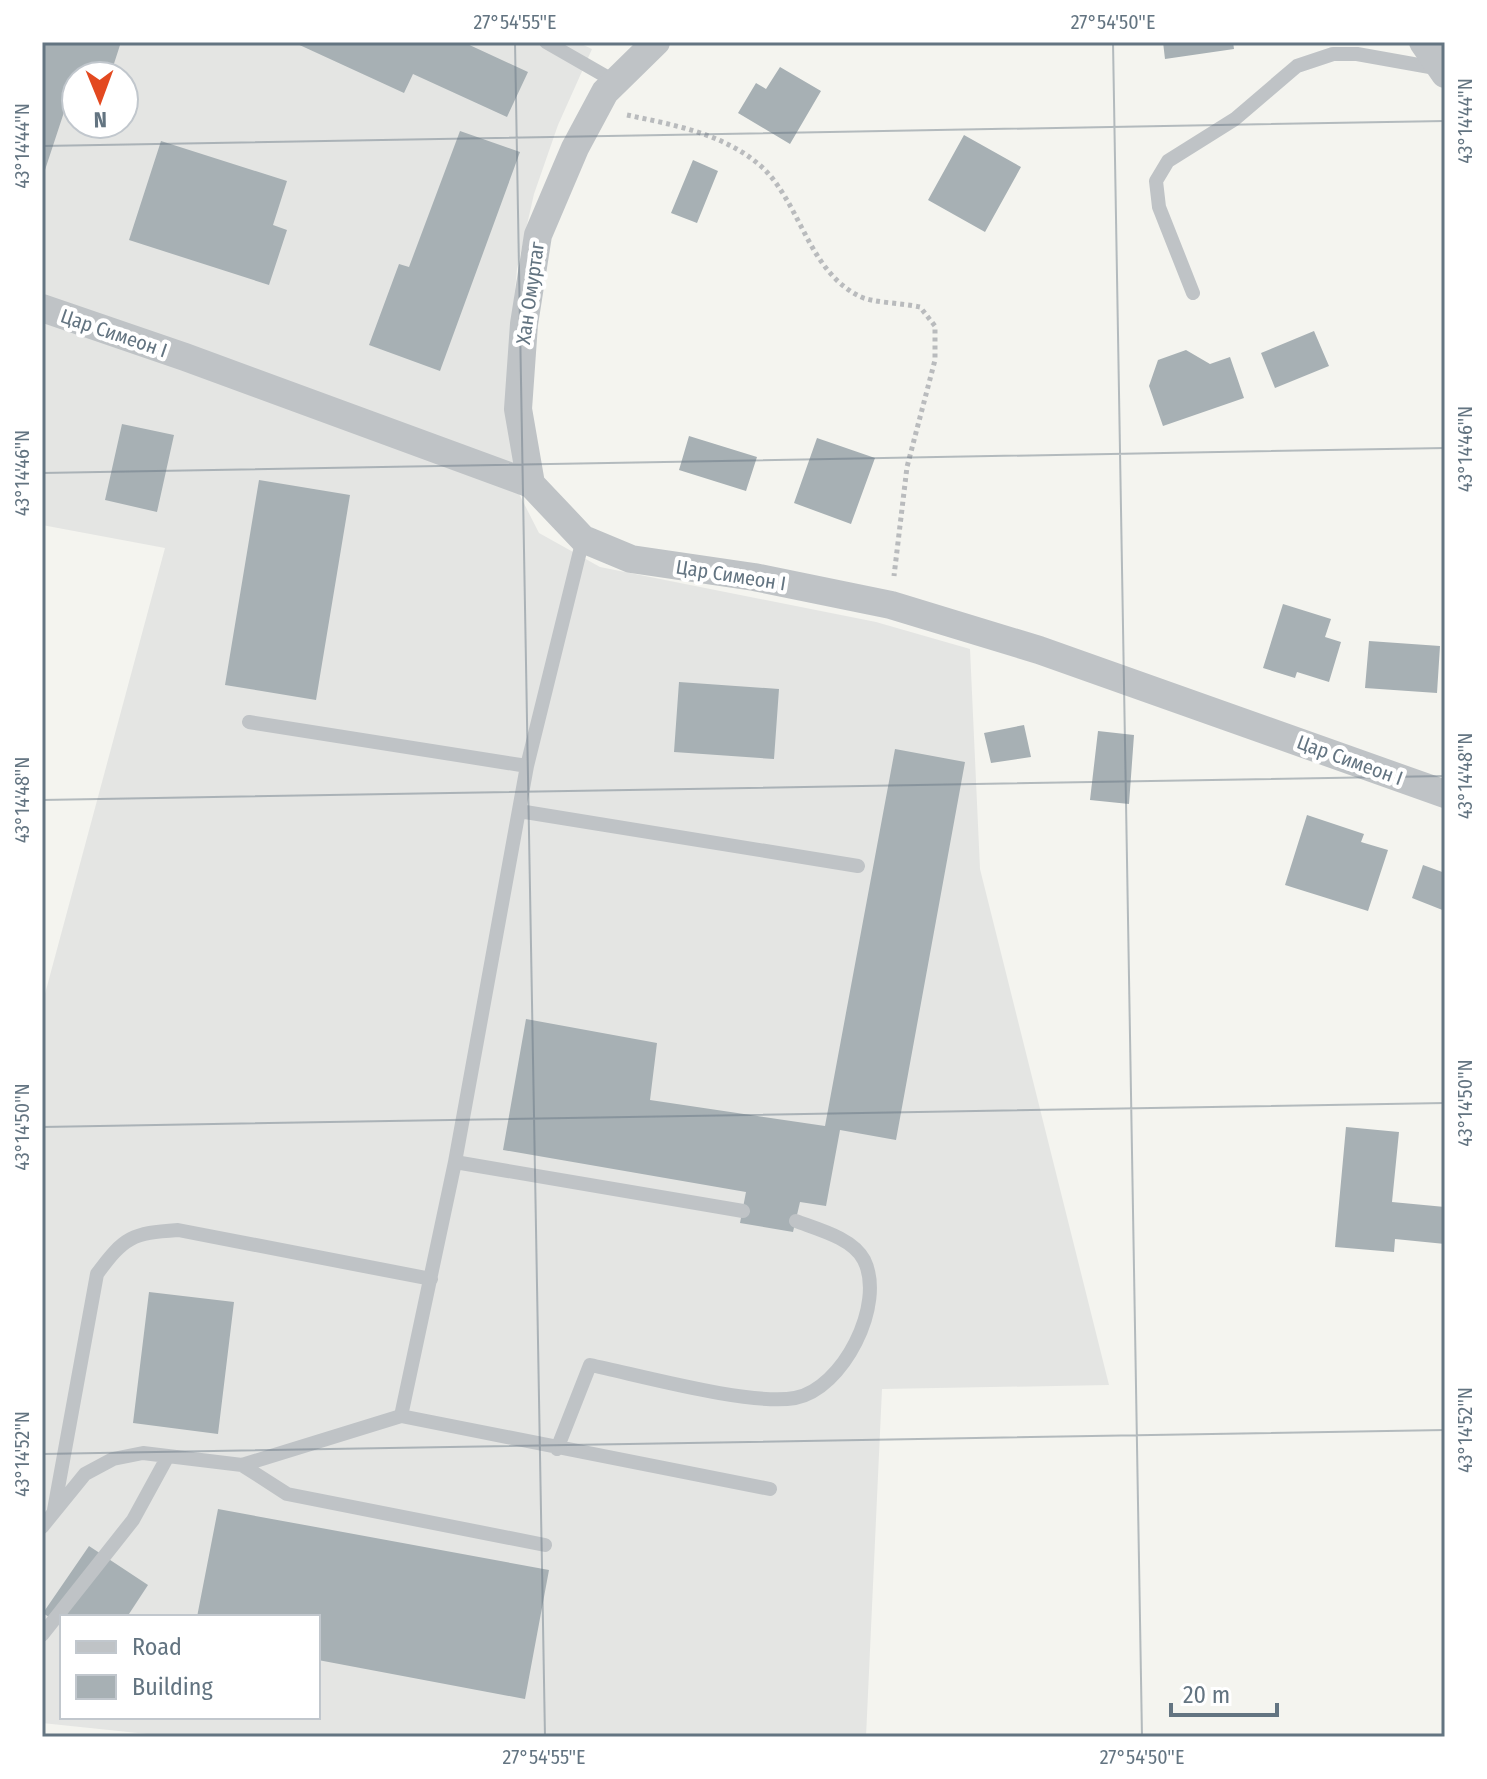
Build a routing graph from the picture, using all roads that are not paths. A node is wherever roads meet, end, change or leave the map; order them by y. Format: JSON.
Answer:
{"nodes":[{"id":1,"x":546,"y":42,"type":"edge"},
{"id":2,"x":656,"y":42,"type":"edge"},
{"id":3,"x":1423,"y":42,"type":"edge"},
{"id":4,"x":1443,"y":71,"type":"edge"},
{"id":5,"x":614,"y":81,"type":"junction"},
{"id":6,"x":1193,"y":293,"type":"dead end"},
{"id":7,"x":42,"y":308,"type":"edge"},
{"id":8,"x":531,"y":484,"type":"junction"},
{"id":9,"x":583,"y":539,"type":"junction"},
{"id":10,"x":249,"y":722,"type":"dead end"},
{"id":11,"x":527,"y":766,"type":"junction"},
{"id":12,"x":1445,"y":794,"type":"edge"},
{"id":13,"x":519,"y":811,"type":"junction"},
{"id":14,"x":858,"y":866,"type":"dead end"},
{"id":15,"x":455,"y":1162,"type":"junction"},
{"id":16,"x":743,"y":1211,"type":"dead end"},
{"id":17,"x":796,"y":1221,"type":"dead end"},
{"id":18,"x":431,"y":1279,"type":"junction"},
{"id":19,"x":401,"y":1416,"type":"junction"},
{"id":20,"x":557,"y":1449,"type":"junction"},
{"id":21,"x":168,"y":1456,"type":"junction"},
{"id":22,"x":242,"y":1465,"type":"junction"},
{"id":23,"x":770,"y":1489,"type":"dead end"},
{"id":24,"x":54,"y":1511,"type":"junction"},
{"id":25,"x":42,"y":1527,"type":"edge"},
{"id":26,"x":545,"y":1545,"type":"dead end"},
{"id":27,"x":42,"y":1635,"type":"edge"}],
"edges":[{"from":1,"to":5,"type":"lane"},
{"from":2,"to":5,"type":"street","name":"Хан Омуртаг"},
{"from":3,"to":4,"type":"street"},
{"from":4,"to":6,"type":"lane"},
{"from":5,"to":8,"type":"street","name":"Хан Омуртаг"},
{"from":7,"to":8,"type":"street","name":"Цар Симеон I"},
{"from":8,"to":9,"type":"street","name":"Цар Симеон I"},
{"from":9,"to":11,"type":"lane"},
{"from":9,"to":12,"type":"street","name":"Цар Симеон I"},
{"from":10,"to":11,"type":"lane"},
{"from":11,"to":13,"type":"lane"},
{"from":13,"to":14,"type":"lane"},
{"from":13,"to":15,"type":"lane"},
{"from":15,"to":16,"type":"lane"},
{"from":15,"to":18,"type":"lane"},
{"from":17,"to":20,"type":"lane"},
{"from":18,"to":19,"type":"lane"},
{"from":18,"to":24,"type":"lane"},
{"from":19,"to":20,"type":"lane"},
{"from":19,"to":22,"type":"lane"},
{"from":20,"to":23,"type":"lane"},
{"from":21,"to":22,"type":"lane"},
{"from":21,"to":24,"type":"lane"},
{"from":21,"to":27,"type":"lane"},
{"from":22,"to":26,"type":"lane"},
{"from":24,"to":25,"type":"lane"}]}
